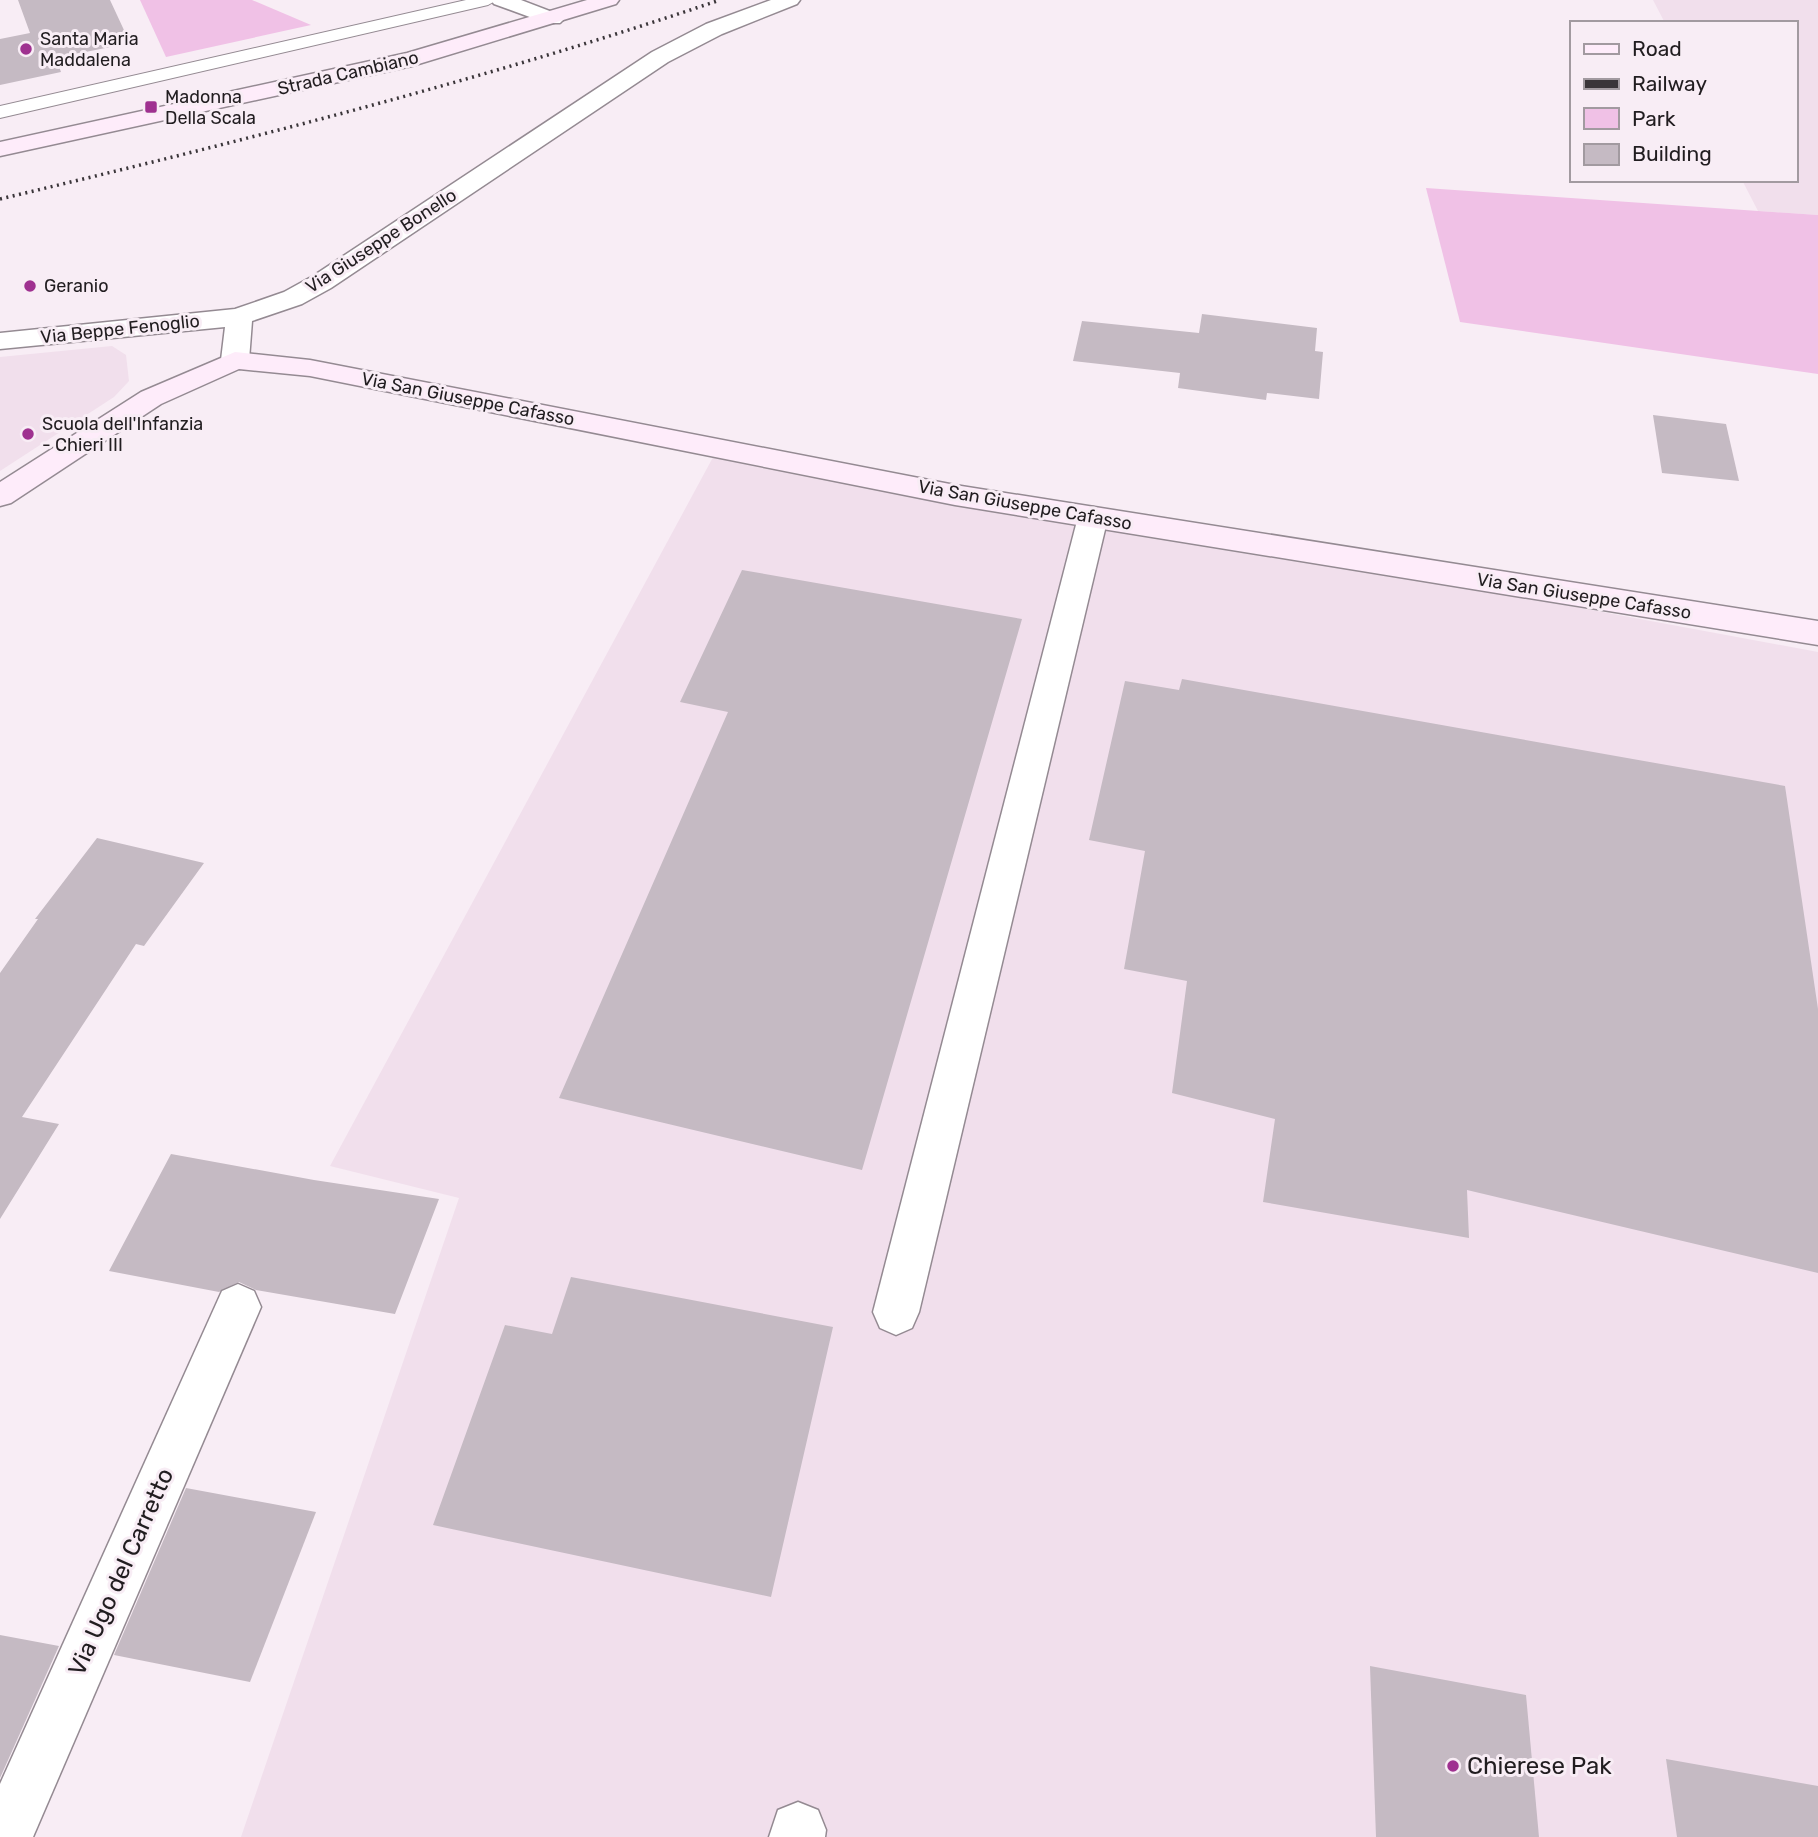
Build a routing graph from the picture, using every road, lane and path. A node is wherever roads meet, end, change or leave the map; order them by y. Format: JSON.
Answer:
{"nodes":[{"id":1,"x":488,"y":0,"type":"edge"},
{"id":2,"x":501,"y":0,"type":"edge"},
{"id":3,"x":609,"y":0,"type":"edge"},
{"id":4,"x":790,"y":0,"type":"edge"},
{"id":5,"x":553,"y":19,"type":"junction"},
{"id":6,"x":0,"y":111,"type":"edge"},
{"id":7,"x":0,"y":149,"type":"edge"},
{"id":8,"x":239,"y":317,"type":"junction"},
{"id":9,"x":0,"y":341,"type":"edge"},
{"id":10,"x":235,"y":360,"type":"junction"},
{"id":11,"x":0,"y":496,"type":"edge"},
{"id":12,"x":1093,"y":517,"type":"junction"},
{"id":13,"x":1818,"y":633,"type":"edge"},
{"id":14,"x":238,"y":1307,"type":"dead end"},
{"id":15,"x":896,"y":1312,"type":"dead end"},
{"id":16,"x":5,"y":1837,"type":"edge"}],
"edges":[{"from":1,"to":6,"type":"lane"},
{"from":2,"to":5,"type":"street"},
{"from":3,"to":5,"type":"street","name":"Strada Cambiano"},
{"from":4,"to":8,"type":"street","name":"Via Giuseppe Bonello"},
{"from":5,"to":7,"type":"street","name":"Strada Cambiano"},
{"from":8,"to":9,"type":"street","name":"Via Beppe Fenoglio"},
{"from":8,"to":10,"type":"street"},
{"from":10,"to":11,"type":"street"},
{"from":10,"to":12,"type":"street","name":"Via San Giuseppe Cafasso"},
{"from":12,"to":13,"type":"street","name":"Via San Giuseppe Cafasso"},
{"from":12,"to":15,"type":"street"},
{"from":14,"to":16,"type":"street","name":"Via Ugo del Carretto"}]}
